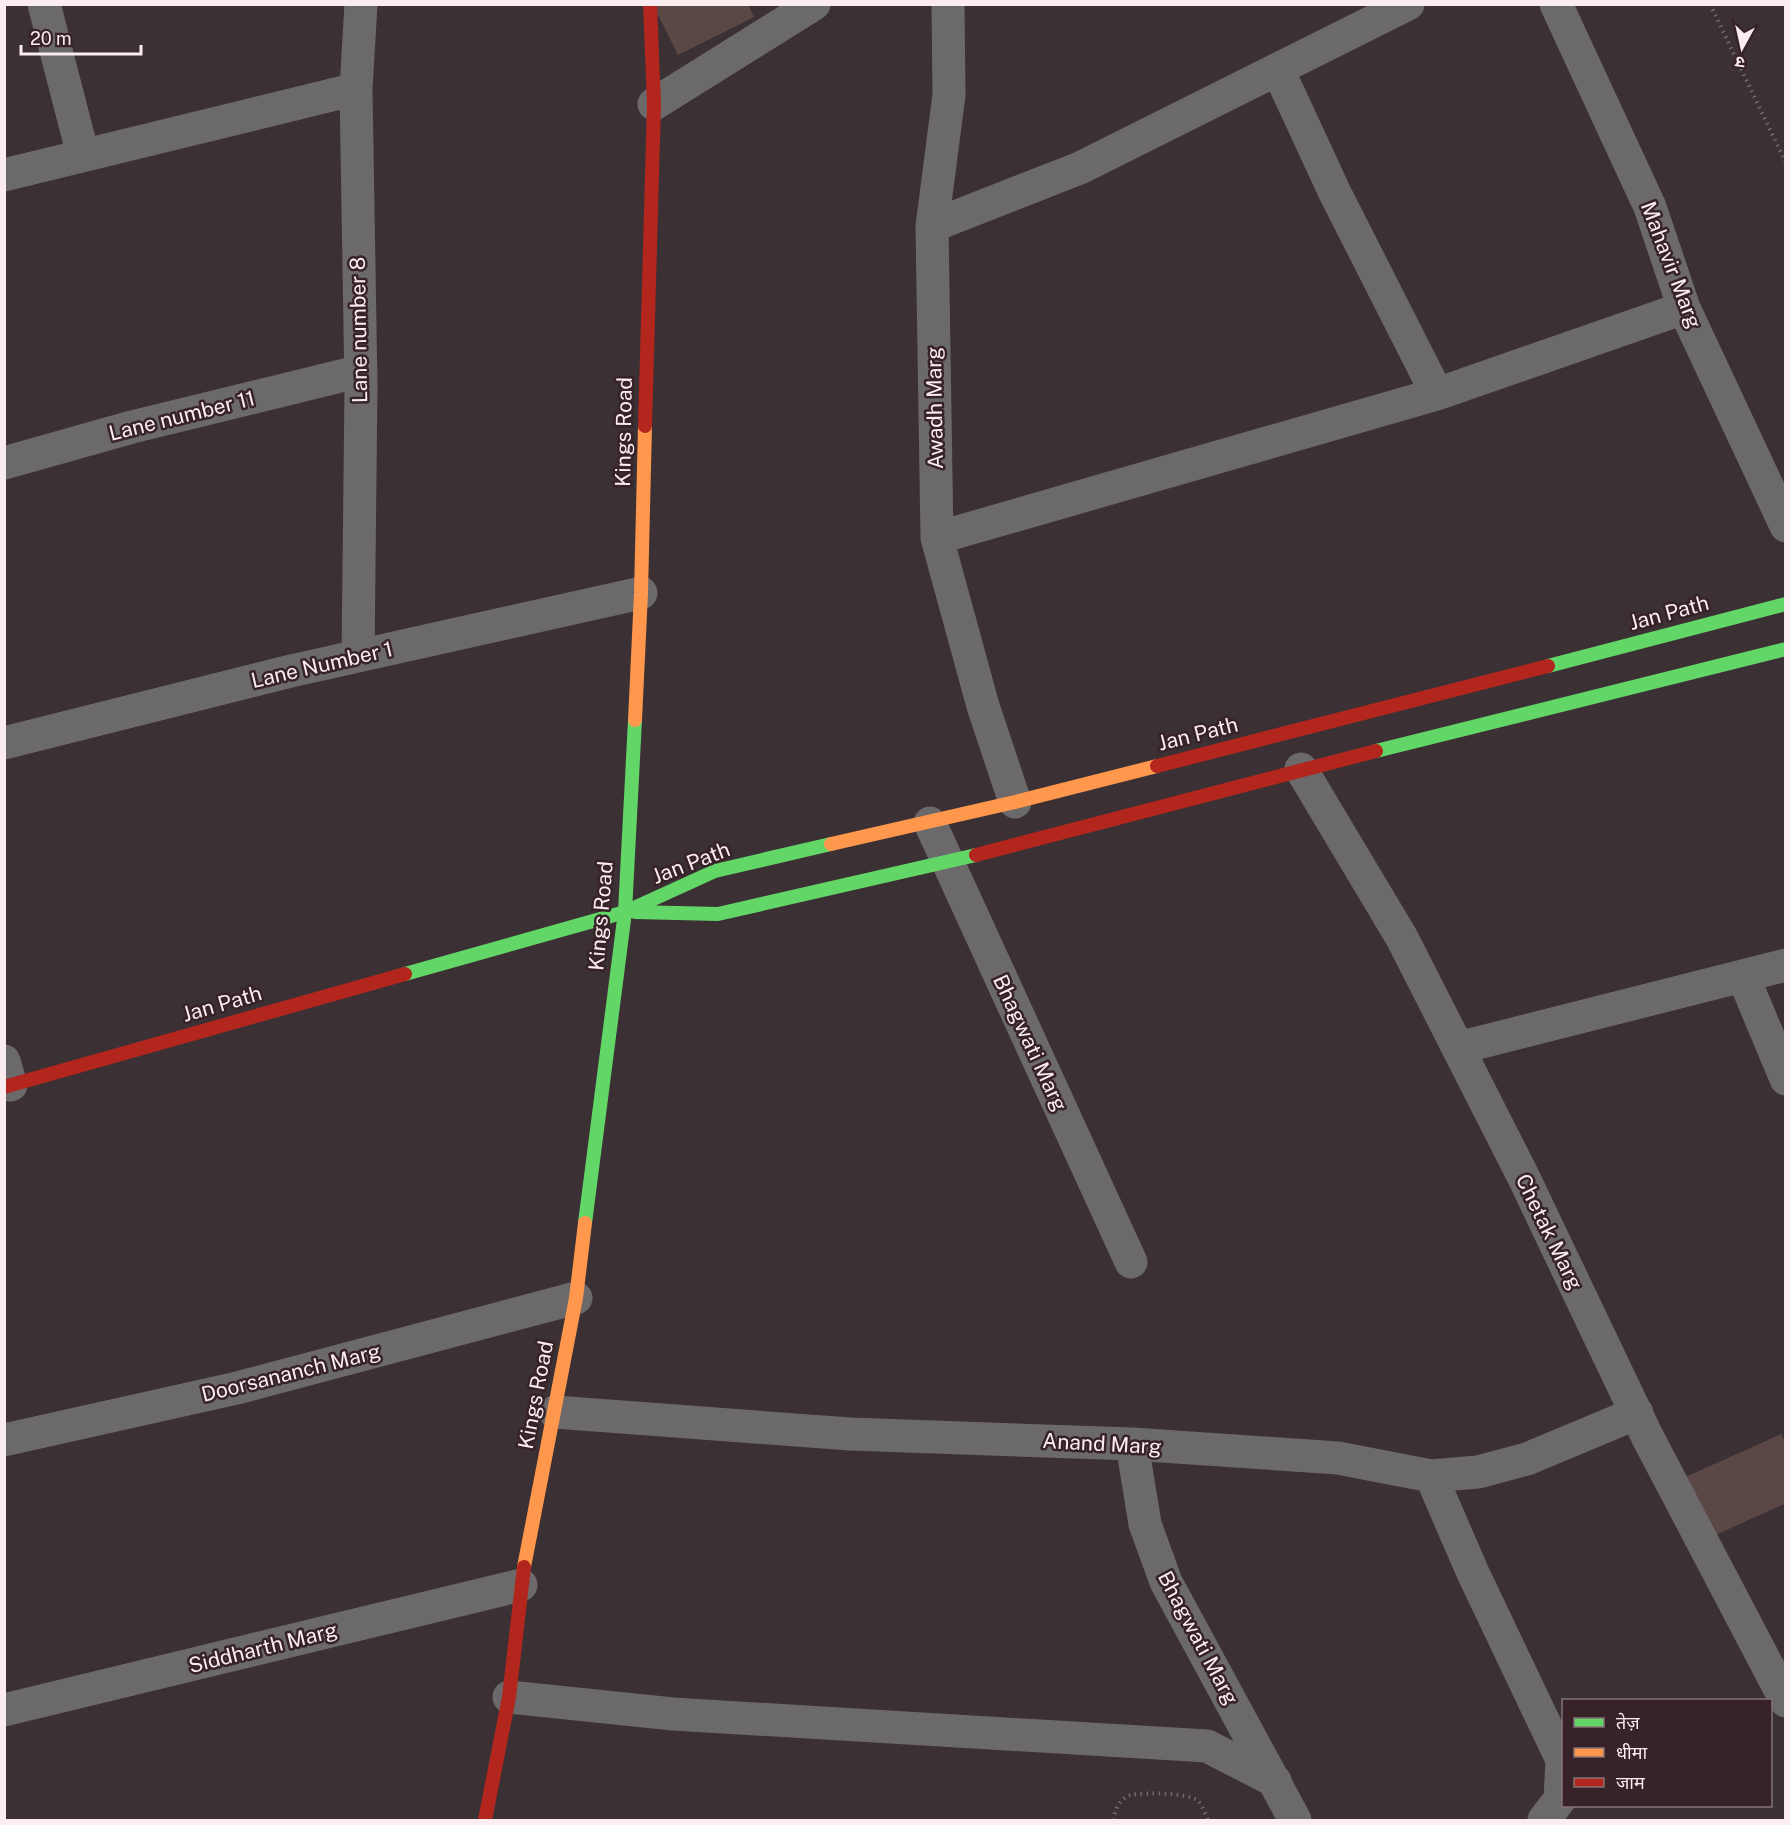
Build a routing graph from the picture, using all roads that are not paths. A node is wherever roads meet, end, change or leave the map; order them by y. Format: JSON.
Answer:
{"nodes":[{"id":1,"x":44,"y":4,"type":"edge"},
{"id":2,"x":361,"y":4,"type":"edge"},
{"id":3,"x":651,"y":4,"type":"edge"},
{"id":4,"x":814,"y":4,"type":"edge"},
{"id":5,"x":948,"y":4,"type":"edge"},
{"id":6,"x":1408,"y":4,"type":"edge"},
{"id":7,"x":1556,"y":4,"type":"edge"},
{"id":8,"x":1278,"y":70,"type":"junction"},
{"id":9,"x":356,"y":89,"type":"junction"},
{"id":10,"x":654,"y":104,"type":"junction"},
{"id":11,"x":83,"y":155,"type":"junction"},
{"id":12,"x":4,"y":175,"type":"edge"},
{"id":13,"x":932,"y":226,"type":"junction"},
{"id":14,"x":1684,"y":308,"type":"junction"},
{"id":15,"x":361,"y":371,"type":"junction"},
{"id":16,"x":1437,"y":394,"type":"junction"},
{"id":17,"x":4,"y":463,"type":"edge"},
{"id":18,"x":1785,"y":526,"type":"edge"},
{"id":19,"x":937,"y":538,"type":"junction"},
{"id":20,"x":641,"y":593,"type":"junction"},
{"id":21,"x":1785,"y":604,"type":"edge"},
{"id":22,"x":1785,"y":649,"type":"edge"},
{"id":23,"x":357,"y":656,"type":"junction"},
{"id":24,"x":4,"y":742,"type":"edge"},
{"id":25,"x":1301,"y":769,"type":"junction"},
{"id":26,"x":1015,"y":802,"type":"junction"},
{"id":27,"x":930,"y":823,"type":"junction"},
{"id":28,"x":947,"y":863,"type":"junction"},
{"id":29,"x":625,"y":912,"type":"junction"},
{"id":30,"x":1785,"y":965,"type":"edge"},
{"id":31,"x":1743,"y":976,"type":"junction"},
{"id":32,"x":1458,"y":1048,"type":"junction"},
{"id":33,"x":7,"y":1078,"type":"edge"},
{"id":34,"x":1785,"y":1079,"type":"edge"},
{"id":35,"x":1131,"y":1262,"type":"dead end"},
{"id":36,"x":576,"y":1298,"type":"junction"},
{"id":37,"x":555,"y":1412,"type":"junction"},
{"id":38,"x":1637,"y":1413,"type":"junction"},
{"id":39,"x":4,"y":1440,"type":"edge"},
{"id":40,"x":1132,"y":1444,"type":"junction"},
{"id":41,"x":1431,"y":1476,"type":"junction"},
{"id":42,"x":521,"y":1585,"type":"junction"},
{"id":43,"x":509,"y":1697,"type":"junction"},
{"id":44,"x":1785,"y":1701,"type":"edge"},
{"id":45,"x":4,"y":1710,"type":"edge"},
{"id":46,"x":1562,"y":1778,"type":"edge"},
{"id":47,"x":1275,"y":1781,"type":"junction"},
{"id":48,"x":485,"y":1821,"type":"edge"},
{"id":49,"x":1296,"y":1821,"type":"edge"},
{"id":50,"x":1544,"y":1821,"type":"edge"}],
"edges":[{"from":1,"to":11,"type":"street"},
{"from":2,"to":9,"type":"street","name":"Lane number 8"},
{"from":3,"to":10,"type":"street","name":"Kings Road"},
{"from":4,"to":10,"type":"street"},
{"from":5,"to":13,"type":"street","name":"Awadh Marg"},
{"from":6,"to":8,"type":"street"},
{"from":7,"to":14,"type":"street","name":"Mahavir Marg"},
{"from":8,"to":13,"type":"street"},
{"from":8,"to":16,"type":"street"},
{"from":9,"to":11,"type":"street"},
{"from":9,"to":15,"type":"street","name":"Lane number 8"},
{"from":10,"to":20,"type":"street","name":"Kings Road"},
{"from":11,"to":12,"type":"street"},
{"from":13,"to":19,"type":"street","name":"Awadh Marg"},
{"from":14,"to":16,"type":"street"},
{"from":14,"to":18,"type":"street","name":"Mahavir Marg"},
{"from":15,"to":17,"type":"street","name":"Lane number 11"},
{"from":15,"to":23,"type":"street","name":"Lane number 8"},
{"from":16,"to":19,"type":"street"},
{"from":19,"to":26,"type":"street","name":"Awadh Marg"},
{"from":20,"to":23,"type":"street","name":"Lane Number 1"},
{"from":20,"to":29,"type":"street","name":"Kings Road"},
{"from":21,"to":26,"type":"street","name":"Jan Path"},
{"from":22,"to":25,"type":"street","name":"Jan Path"},
{"from":23,"to":24,"type":"street","name":"Lane Number 1"},
{"from":25,"to":28,"type":"street","name":"Jan Path"},
{"from":25,"to":32,"type":"street","name":"Chetak Marg"},
{"from":26,"to":27,"type":"street","name":"Jan Path"},
{"from":27,"to":28,"type":"street","name":"Bhagwati Marg"},
{"from":27,"to":29,"type":"street","name":"Jan Path"},
{"from":28,"to":29,"type":"street","name":"Jan Path"},
{"from":28,"to":35,"type":"street","name":"Bhagwati Marg"},
{"from":29,"to":33,"type":"street","name":"Jan Path"},
{"from":29,"to":36,"type":"street","name":"Kings Road"},
{"from":30,"to":31,"type":"street"},
{"from":31,"to":32,"type":"street"},
{"from":31,"to":34,"type":"street"},
{"from":32,"to":38,"type":"street","name":"Chetak Marg"},
{"from":36,"to":37,"type":"street","name":"Kings Road"},
{"from":36,"to":39,"type":"street","name":"Doorsananch Marg"},
{"from":37,"to":40,"type":"street","name":"Anand Marg"},
{"from":37,"to":42,"type":"street","name":"Kings Road"},
{"from":38,"to":41,"type":"street","name":"Anand Marg"},
{"from":38,"to":44,"type":"street","name":"Chetak Marg"},
{"from":40,"to":41,"type":"street","name":"Anand Marg"},
{"from":40,"to":47,"type":"street","name":"Bhagwati Marg"},
{"from":41,"to":46,"type":"street"},
{"from":42,"to":43,"type":"street","name":"Kings Road"},
{"from":42,"to":45,"type":"street","name":"Siddharth Marg"},
{"from":43,"to":47,"type":"street"},
{"from":43,"to":48,"type":"street","name":"Kings Road"},
{"from":46,"to":50,"type":"street"},
{"from":47,"to":49,"type":"street","name":"Bhagwati Marg"}]}
